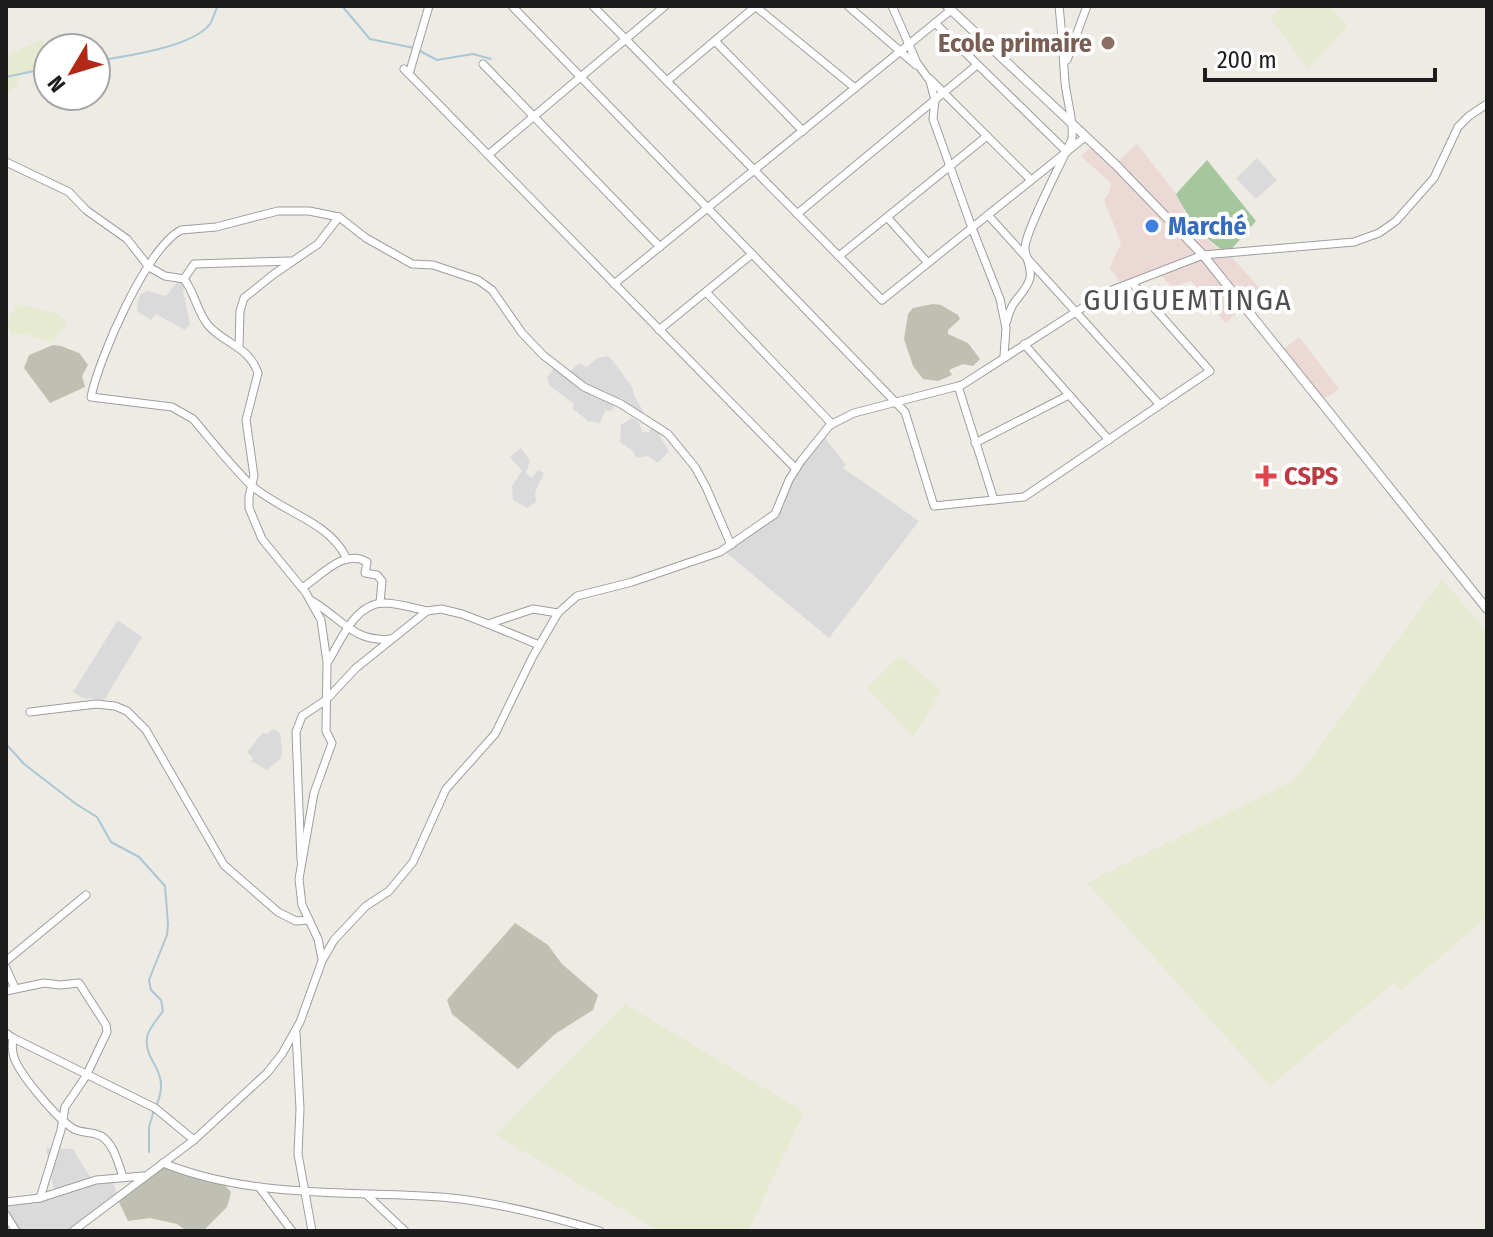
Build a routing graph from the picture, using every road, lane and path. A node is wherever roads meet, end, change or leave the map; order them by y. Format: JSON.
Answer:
{"nodes":[{"id":1,"x":429,"y":6,"type":"edge"},
{"id":2,"x":512,"y":6,"type":"edge"},
{"id":3,"x":593,"y":6,"type":"edge"},
{"id":4,"x":665,"y":6,"type":"edge"},
{"id":5,"x":756,"y":6,"type":"edge"},
{"id":6,"x":848,"y":6,"type":"edge"},
{"id":7,"x":892,"y":6,"type":"edge"},
{"id":8,"x":1059,"y":6,"type":"edge"},
{"id":9,"x":1087,"y":6,"type":"edge"},
{"id":10,"x":949,"y":8,"type":"edge"},
{"id":11,"x":935,"y":23,"type":"junction"},
{"id":12,"x":625,"y":39,"type":"junction"},
{"id":13,"x":715,"y":41,"type":"junction"},
{"id":14,"x":909,"y":44,"type":"junction"},
{"id":15,"x":902,"y":50,"type":"junction"},
{"id":16,"x":483,"y":64,"type":"dead end"},
{"id":17,"x":977,"y":65,"type":"junction"},
{"id":18,"x":1065,"y":68,"type":"junction"},
{"id":19,"x":924,"y":72,"type":"junction"},
{"id":20,"x":581,"y":77,"type":"junction"},
{"id":21,"x":667,"y":81,"type":"junction"},
{"id":22,"x":855,"y":88,"type":"junction"},
{"id":23,"x":944,"y":93,"type":"junction"},
{"id":24,"x":935,"y":100,"type":"junction"},
{"id":25,"x":1487,"y":104,"type":"edge"},
{"id":26,"x":533,"y":116,"type":"junction"},
{"id":27,"x":1073,"y":126,"type":"junction"},
{"id":28,"x":803,"y":131,"type":"junction"},
{"id":29,"x":987,"y":136,"type":"junction"},
{"id":30,"x":1085,"y":137,"type":"junction"},
{"id":31,"x":1067,"y":152,"type":"junction"},
{"id":32,"x":488,"y":155,"type":"junction"},
{"id":33,"x":6,"y":162,"type":"edge"},
{"id":34,"x":950,"y":166,"type":"junction"},
{"id":35,"x":755,"y":170,"type":"junction"},
{"id":36,"x":1031,"y":180,"type":"junction"},
{"id":37,"x":708,"y":208,"type":"junction"},
{"id":38,"x":797,"y":214,"type":"junction"},
{"id":39,"x":988,"y":215,"type":"junction"},
{"id":40,"x":339,"y":217,"type":"junction"},
{"id":41,"x":887,"y":217,"type":"junction"},
{"id":42,"x":972,"y":228,"type":"junction"},
{"id":43,"x":660,"y":247,"type":"junction"},
{"id":44,"x":752,"y":254,"type":"junction"},
{"id":45,"x":1203,"y":255,"type":"junction"},
{"id":46,"x":839,"y":256,"type":"junction"},
{"id":47,"x":1029,"y":260,"type":"junction"},
{"id":48,"x":293,"y":261,"type":"junction"},
{"id":49,"x":928,"y":263,"type":"junction"},
{"id":50,"x":149,"y":267,"type":"junction"},
{"id":51,"x":184,"y":279,"type":"junction"},
{"id":52,"x":1132,"y":283,"type":"junction"},
{"id":53,"x":614,"y":284,"type":"junction"},
{"id":54,"x":706,"y":292,"type":"junction"},
{"id":55,"x":1076,"y":311,"type":"junction"},
{"id":56,"x":1006,"y":328,"type":"junction"},
{"id":57,"x":659,"y":330,"type":"junction"},
{"id":58,"x":1024,"y":344,"type":"junction"},
{"id":59,"x":239,"y":346,"type":"junction"},
{"id":60,"x":1004,"y":356,"type":"junction"},
{"id":61,"x":958,"y":386,"type":"junction"},
{"id":62,"x":1069,"y":395,"type":"junction"},
{"id":63,"x":895,"y":402,"type":"junction"},
{"id":64,"x":1160,"y":405,"type":"junction"},
{"id":65,"x":832,"y":424,"type":"junction"},
{"id":66,"x":1109,"y":440,"type":"junction"},
{"id":67,"x":975,"y":443,"type":"junction"},
{"id":68,"x":796,"y":469,"type":"junction"},
{"id":69,"x":251,"y":484,"type":"junction"},
{"id":70,"x":994,"y":500,"type":"junction"},
{"id":71,"x":731,"y":545,"type":"junction"},
{"id":72,"x":346,"y":557,"type":"junction"},
{"id":73,"x":302,"y":588,"type":"junction"},
{"id":74,"x":310,"y":599,"type":"junction"},
{"id":75,"x":380,"y":603,"type":"junction"},
{"id":76,"x":1487,"y":609,"type":"edge"},
{"id":77,"x":427,"y":611,"type":"junction"},
{"id":78,"x":558,"y":613,"type":"junction"},
{"id":79,"x":488,"y":624,"type":"junction"},
{"id":80,"x":348,"y":627,"type":"junction"},
{"id":81,"x":394,"y":638,"type":"junction"},
{"id":82,"x":539,"y":645,"type":"junction"},
{"id":83,"x":327,"y":662,"type":"junction"},
{"id":84,"x":326,"y":700,"type":"junction"},
{"id":85,"x":30,"y":712,"type":"dead end"},
{"id":86,"x":302,"y":867,"type":"junction"},
{"id":87,"x":86,"y":895,"type":"dead end"},
{"id":88,"x":309,"y":920,"type":"junction"},
{"id":89,"x":6,"y":961,"type":"edge"},
{"id":90,"x":322,"y":961,"type":"junction"},
{"id":91,"x":6,"y":968,"type":"edge"},
{"id":92,"x":15,"y":988,"type":"junction"},
{"id":93,"x":6,"y":991,"type":"edge"},
{"id":94,"x":295,"y":1031,"type":"junction"},
{"id":95,"x":9,"y":1035,"type":"edge"},
{"id":96,"x":86,"y":1076,"type":"junction"},
{"id":97,"x":63,"y":1122,"type":"junction"},
{"id":98,"x":194,"y":1140,"type":"junction"},
{"id":99,"x":163,"y":1163,"type":"junction"},
{"id":100,"x":145,"y":1176,"type":"junction"},
{"id":101,"x":123,"y":1177,"type":"junction"},
{"id":102,"x":259,"y":1187,"type":"junction"},
{"id":103,"x":305,"y":1190,"type":"junction"},
{"id":104,"x":367,"y":1195,"type":"junction"},
{"id":105,"x":40,"y":1198,"type":"junction"},
{"id":106,"x":6,"y":1202,"type":"edge"},
{"id":107,"x":6,"y":1215,"type":"edge"},
{"id":108,"x":16,"y":1231,"type":"edge"},
{"id":109,"x":73,"y":1231,"type":"edge"},
{"id":110,"x":292,"y":1231,"type":"edge"},
{"id":111,"x":312,"y":1231,"type":"edge"},
{"id":112,"x":405,"y":1231,"type":"edge"},
{"id":113,"x":600,"y":1231,"type":"edge"}],
"edges":[{"from":1,"to":32,"type":"street"},
{"from":2,"to":20,"type":"street"},
{"from":3,"to":12,"type":"street"},
{"from":4,"to":12,"type":"street"},
{"from":5,"to":13,"type":"street"},
{"from":5,"to":22,"type":"street"},
{"from":6,"to":15,"type":"street"},
{"from":7,"to":14,"type":"street"},
{"from":8,"to":18,"type":"street"},
{"from":9,"to":18,"type":"street"},
{"from":10,"to":11,"type":"street"},
{"from":10,"to":27,"type":"street"},
{"from":11,"to":14,"type":"street"},
{"from":11,"to":17,"type":"street"},
{"from":12,"to":20,"type":"street"},
{"from":12,"to":21,"type":"street"},
{"from":13,"to":21,"type":"street"},
{"from":13,"to":28,"type":"street"},
{"from":14,"to":15,"type":"street"},
{"from":14,"to":19,"type":"street"},
{"from":15,"to":19,"type":"street"},
{"from":15,"to":22,"type":"street"},
{"from":16,"to":26,"type":"street"},
{"from":17,"to":23,"type":"street"},
{"from":17,"to":31,"type":"street"},
{"from":18,"to":27,"type":"street"},
{"from":19,"to":23,"type":"street"},
{"from":19,"to":24,"type":"street"},
{"from":20,"to":26,"type":"street"},
{"from":20,"to":37,"type":"street"},
{"from":21,"to":35,"type":"street"},
{"from":22,"to":28,"type":"street"},
{"from":23,"to":24,"type":"street"},
{"from":23,"to":29,"type":"street"},
{"from":24,"to":34,"type":"street"},
{"from":24,"to":38,"type":"street"},
{"from":25,"to":45,"type":"street"},
{"from":26,"to":32,"type":"street"},
{"from":26,"to":43,"type":"street"},
{"from":27,"to":30,"type":"street"},
{"from":27,"to":31,"type":"street"},
{"from":28,"to":35,"type":"street"},
{"from":29,"to":34,"type":"street"},
{"from":29,"to":36,"type":"street"},
{"from":30,"to":31,"type":"street"},
{"from":30,"to":45,"type":"street"},
{"from":31,"to":36,"type":"street"},
{"from":31,"to":47,"type":"street"},
{"from":32,"to":53,"type":"street"},
{"from":33,"to":50,"type":"street"},
{"from":34,"to":41,"type":"street"},
{"from":34,"to":42,"type":"street"},
{"from":35,"to":37,"type":"street"},
{"from":35,"to":38,"type":"street"},
{"from":36,"to":39,"type":"street"},
{"from":37,"to":43,"type":"street"},
{"from":37,"to":44,"type":"street"},
{"from":38,"to":46,"type":"street"},
{"from":39,"to":42,"type":"street"},
{"from":39,"to":47,"type":"street"},
{"from":40,"to":48,"type":"street"},
{"from":40,"to":50,"type":"street"},
{"from":40,"to":71,"type":"street"},
{"from":41,"to":46,"type":"street"},
{"from":41,"to":49,"type":"street"},
{"from":42,"to":49,"type":"street"},
{"from":42,"to":56,"type":"street"},
{"from":43,"to":53,"type":"street"},
{"from":44,"to":54,"type":"street"},
{"from":44,"to":63,"type":"street"},
{"from":45,"to":52,"type":"street"},
{"from":45,"to":76,"type":"street"},
{"from":46,"to":49,"type":"street"},
{"from":47,"to":55,"type":"street"},
{"from":47,"to":56,"type":"street"},
{"from":48,"to":51,"type":"street"},
{"from":48,"to":59,"type":"street"},
{"from":50,"to":51,"type":"street"},
{"from":50,"to":69,"type":"street"},
{"from":51,"to":59,"type":"street"},
{"from":52,"to":55,"type":"street"},
{"from":52,"to":64,"type":"street"},
{"from":53,"to":57,"type":"street"},
{"from":54,"to":57,"type":"street"},
{"from":54,"to":65,"type":"street"},
{"from":55,"to":58,"type":"street"},
{"from":55,"to":64,"type":"street"},
{"from":56,"to":60,"type":"street"},
{"from":57,"to":68,"type":"street"},
{"from":58,"to":60,"type":"street"},
{"from":58,"to":62,"type":"street"},
{"from":59,"to":69,"type":"street"},
{"from":60,"to":61,"type":"street"},
{"from":61,"to":63,"type":"street"},
{"from":61,"to":67,"type":"street"},
{"from":62,"to":66,"type":"street"},
{"from":62,"to":67,"type":"street"},
{"from":63,"to":65,"type":"street"},
{"from":63,"to":70,"type":"street"},
{"from":64,"to":66,"type":"street"},
{"from":65,"to":68,"type":"street"},
{"from":66,"to":70,"type":"street"},
{"from":67,"to":70,"type":"street"},
{"from":68,"to":71,"type":"street"},
{"from":69,"to":72,"type":"street"},
{"from":69,"to":73,"type":"street"},
{"from":71,"to":78,"type":"street"},
{"from":72,"to":73,"type":"street"},
{"from":72,"to":75,"type":"street"},
{"from":73,"to":74,"type":"street"},
{"from":74,"to":80,"type":"street"},
{"from":74,"to":83,"type":"street"},
{"from":75,"to":77,"type":"street"},
{"from":75,"to":80,"type":"street"},
{"from":77,"to":79,"type":"street"},
{"from":77,"to":81,"type":"street"},
{"from":78,"to":79,"type":"street"},
{"from":78,"to":82,"type":"street"},
{"from":79,"to":82,"type":"street"},
{"from":80,"to":81,"type":"street"},
{"from":80,"to":83,"type":"street"},
{"from":81,"to":84,"type":"street"},
{"from":82,"to":90,"type":"street"},
{"from":83,"to":84,"type":"street"},
{"from":84,"to":86,"type":"street"},
{"from":84,"to":86,"type":"street"},
{"from":85,"to":88,"type":"street"},
{"from":86,"to":88,"type":"street"},
{"from":87,"to":89,"type":"street"},
{"from":88,"to":90,"type":"street"},
{"from":90,"to":94,"type":"street"},
{"from":91,"to":92,"type":"street"},
{"from":92,"to":93,"type":"street"},
{"from":92,"to":96,"type":"street"},
{"from":94,"to":98,"type":"street"},
{"from":94,"to":103,"type":"street"},
{"from":95,"to":96,"type":"street"},
{"from":95,"to":97,"type":"street"},
{"from":96,"to":97,"type":"street"},
{"from":96,"to":98,"type":"street"},
{"from":97,"to":101,"type":"street"},
{"from":97,"to":105,"type":"street"},
{"from":98,"to":99,"type":"street"},
{"from":99,"to":100,"type":"street"},
{"from":99,"to":102,"type":"street"},
{"from":100,"to":101,"type":"street"},
{"from":100,"to":109,"type":"street"},
{"from":101,"to":105,"type":"street"},
{"from":102,"to":103,"type":"street"},
{"from":102,"to":110,"type":"street"},
{"from":103,"to":104,"type":"street"},
{"from":103,"to":111,"type":"street"},
{"from":104,"to":112,"type":"street"},
{"from":104,"to":113,"type":"street"},
{"from":105,"to":106,"type":"street"},
{"from":107,"to":108,"type":"street"}]}
